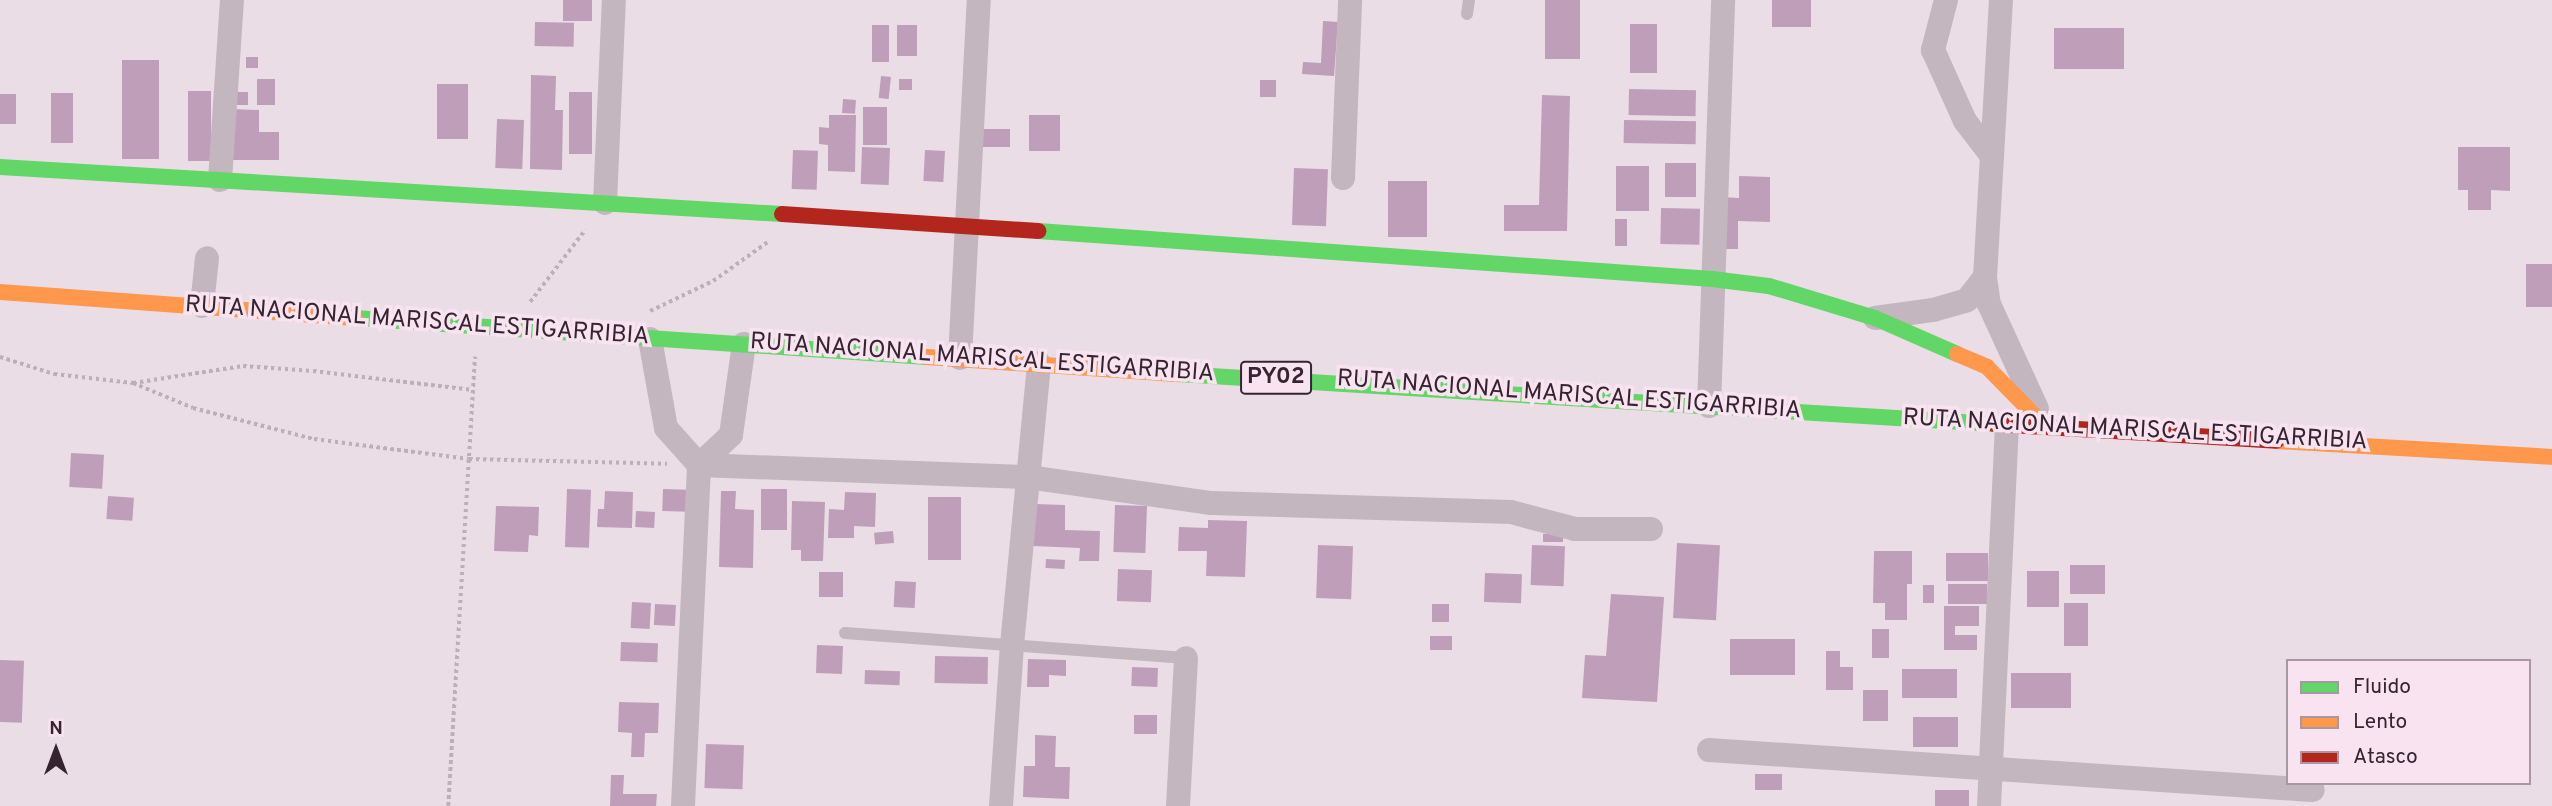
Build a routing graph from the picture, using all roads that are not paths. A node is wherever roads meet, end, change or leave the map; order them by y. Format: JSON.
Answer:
{"nodes":[{"id":1,"x":232,"y":0,"type":"edge"},
{"id":2,"x":614,"y":0,"type":"edge"},
{"id":3,"x":979,"y":0,"type":"edge"},
{"id":4,"x":1350,"y":0,"type":"edge"},
{"id":5,"x":1469,"y":0,"type":"edge"},
{"id":6,"x":1723,"y":0,"type":"edge"},
{"id":7,"x":1946,"y":0,"type":"edge"},
{"id":8,"x":2001,"y":0,"type":"edge"},
{"id":9,"x":1467,"y":14,"type":"dead end"},
{"id":10,"x":1992,"y":156,"type":"junction"},
{"id":11,"x":0,"y":167,"type":"edge"},
{"id":12,"x":1343,"y":178,"type":"dead end"},
{"id":13,"x":220,"y":180,"type":"junction"},
{"id":14,"x":605,"y":203,"type":"junction"},
{"id":15,"x":966,"y":227,"type":"junction"},
{"id":16,"x":207,"y":258,"type":"dead end"},
{"id":17,"x":1985,"y":277,"type":"junction"},
{"id":18,"x":1712,"y":279,"type":"junction"},
{"id":19,"x":0,"y":292,"type":"edge"},
{"id":20,"x":202,"y":306,"type":"junction"},
{"id":21,"x":1875,"y":318,"type":"junction"},
{"id":22,"x":639,"y":338,"type":"junction"},
{"id":23,"x":744,"y":344,"type":"junction"},
{"id":24,"x":960,"y":358,"type":"junction"},
{"id":25,"x":1039,"y":363,"type":"junction"},
{"id":26,"x":1709,"y":406,"type":"junction"},
{"id":27,"x":2007,"y":423,"type":"junction"},
{"id":28,"x":2045,"y":426,"type":"junction"},
{"id":29,"x":2552,"y":457,"type":"edge"},
{"id":30,"x":699,"y":465,"type":"junction"},
{"id":31,"x":1028,"y":477,"type":"junction"},
{"id":32,"x":1651,"y":529,"type":"dead end"},
{"id":33,"x":845,"y":633,"type":"dead end"},
{"id":34,"x":1012,"y":645,"type":"junction"},
{"id":35,"x":1185,"y":658,"type":"joint"},
{"id":36,"x":1709,"y":750,"type":"dead end"},
{"id":37,"x":1991,"y":769,"type":"junction"},
{"id":38,"x":2314,"y":790,"type":"dead end"},
{"id":39,"x":682,"y":806,"type":"edge"},
{"id":40,"x":1001,"y":806,"type":"edge"},
{"id":41,"x":1178,"y":806,"type":"edge"},
{"id":42,"x":1989,"y":806,"type":"edge"}],
"edges":[{"from":1,"to":13,"type":"street"},
{"from":2,"to":14,"type":"street"},
{"from":3,"to":15,"type":"street"},
{"from":4,"to":12,"type":"street"},
{"from":5,"to":9,"type":"lane"},
{"from":6,"to":18,"type":"street"},
{"from":7,"to":10,"type":"street"},
{"from":8,"to":10,"type":"street"},
{"from":10,"to":17,"type":"street"},
{"from":11,"to":13,"type":"main road"},
{"from":13,"to":14,"type":"main road"},
{"from":14,"to":15,"type":"main road"},
{"from":15,"to":18,"type":"main road"},
{"from":15,"to":24,"type":"street"},
{"from":16,"to":20,"type":"street"},
{"from":17,"to":21,"type":"street"},
{"from":17,"to":28,"type":"street"},
{"from":18,"to":21,"type":"main road"},
{"from":18,"to":26,"type":"street"},
{"from":19,"to":20,"type":"main road","name":"RUTA NACIONAL MARISCAL ESTIGARRIBIA","number":"PY02"},
{"from":20,"to":22,"type":"main road","name":"RUTA NACIONAL MARISCAL ESTIGARRIBIA","number":"PY02"},
{"from":21,"to":28,"type":"main road"},
{"from":22,"to":23,"type":"main road","name":"RUTA NACIONAL MARISCAL ESTIGARRIBIA","number":"PY02"},
{"from":22,"to":30,"type":"street"},
{"from":23,"to":24,"type":"main road","name":"RUTA NACIONAL MARISCAL ESTIGARRIBIA","number":"PY02"},
{"from":23,"to":30,"type":"street"},
{"from":24,"to":25,"type":"main road","name":"RUTA NACIONAL MARISCAL ESTIGARRIBIA","number":"PY02"},
{"from":25,"to":26,"type":"main road","name":"RUTA NACIONAL MARISCAL ESTIGARRIBIA","number":"PY02"},
{"from":25,"to":31,"type":"street"},
{"from":26,"to":27,"type":"main road","name":"RUTA NACIONAL MARISCAL ESTIGARRIBIA","number":"PY02"},
{"from":27,"to":28,"type":"main road","name":"RUTA NACIONAL MARISCAL ESTIGARRIBIA","number":"PY02"},
{"from":27,"to":37,"type":"street"},
{"from":28,"to":29,"type":"main road","name":"RUTA NACIONAL MARISCAL ESTIGARRIBIA","number":"PY02"},
{"from":30,"to":31,"type":"street"},
{"from":30,"to":39,"type":"street"},
{"from":31,"to":32,"type":"street"},
{"from":31,"to":34,"type":"street"},
{"from":33,"to":34,"type":"lane"},
{"from":34,"to":35,"type":"lane"},
{"from":34,"to":40,"type":"street"},
{"from":35,"to":41,"type":"street"},
{"from":36,"to":37,"type":"street"},
{"from":37,"to":38,"type":"street"},
{"from":37,"to":42,"type":"street"}]}
